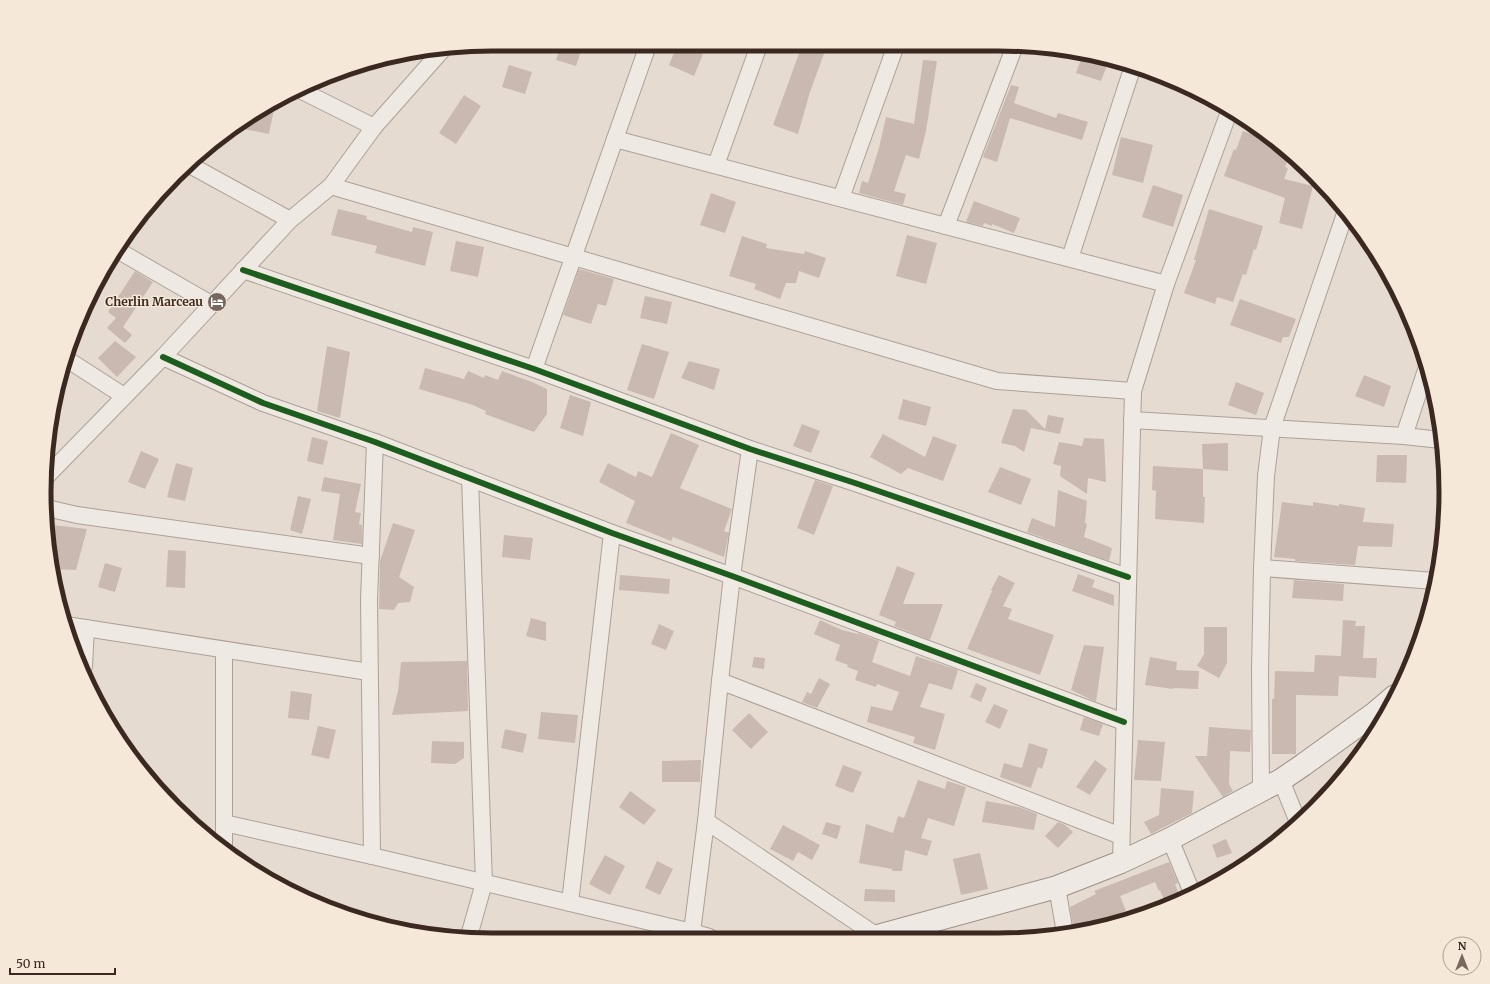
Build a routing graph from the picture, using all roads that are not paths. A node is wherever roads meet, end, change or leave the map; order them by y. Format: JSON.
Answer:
{"nodes":[{"id":1,"x":646,"y":51,"type":"edge"},
{"id":2,"x":757,"y":51,"type":"edge"},
{"id":3,"x":894,"y":51,"type":"edge"},
{"id":4,"x":1013,"y":52,"type":"edge"},
{"id":5,"x":435,"y":55,"type":"edge"},
{"id":6,"x":1131,"y":71,"type":"edge"},
{"id":7,"x":306,"y":92,"type":"edge"},
{"id":8,"x":1228,"y":115,"type":"edge"},
{"id":9,"x":374,"y":127,"type":"junction"},
{"id":10,"x":615,"y":139,"type":"junction"},
{"id":11,"x":716,"y":166,"type":"junction"},
{"id":12,"x":194,"y":167,"type":"edge"},
{"id":13,"x":331,"y":186,"type":"junction"},
{"id":14,"x":841,"y":198,"type":"junction"},
{"id":15,"x":1344,"y":218,"type":"edge"},
{"id":16,"x":290,"y":220,"type":"junction"},
{"id":17,"x":946,"y":226,"type":"junction"},
{"id":18,"x":121,"y":253,"type":"edge"},
{"id":19,"x":574,"y":256,"type":"junction"},
{"id":20,"x":1070,"y":258,"type":"junction"},
{"id":21,"x":243,"y":270,"type":"junction"},
{"id":22,"x":1166,"y":284,"type":"junction"},
{"id":23,"x":211,"y":304,"type":"junction"},
{"id":24,"x":163,"y":357,"type":"junction"},
{"id":25,"x":71,"y":362,"type":"edge"},
{"id":26,"x":534,"y":369,"type":"junction"},
{"id":27,"x":1424,"y":377,"type":"edge"},
{"id":28,"x":1133,"y":392,"type":"junction"},
{"id":29,"x":124,"y":396,"type":"junction"},
{"id":30,"x":1132,"y":420,"type":"junction"},
{"id":31,"x":1272,"y":428,"type":"junction"},
{"id":32,"x":1404,"y":436,"type":"junction"},
{"id":33,"x":1436,"y":439,"type":"edge"},
{"id":34,"x":375,"y":442,"type":"junction"},
{"id":35,"x":750,"y":449,"type":"junction"},
{"id":36,"x":52,"y":471,"type":"edge"},
{"id":37,"x":470,"y":478,"type":"junction"},
{"id":38,"x":52,"y":509,"type":"edge"},
{"id":39,"x":612,"y":534,"type":"junction"},
{"id":40,"x":370,"y":556,"type":"junction"},
{"id":41,"x":1262,"y":568,"type":"junction"},
{"id":42,"x":732,"y":576,"type":"junction"},
{"id":43,"x":1128,"y":577,"type":"junction"},
{"id":44,"x":1430,"y":581,"type":"edge"},
{"id":45,"x":72,"y":626,"type":"edge"},
{"id":46,"x":86,"y":628,"type":"junction"},
{"id":47,"x":224,"y":650,"type":"junction"},
{"id":48,"x":84,"y":659,"type":"edge"},
{"id":49,"x":369,"y":672,"type":"junction"},
{"id":50,"x":720,"y":681,"type":"junction"},
{"id":51,"x":1375,"y":720,"type":"edge"},
{"id":52,"x":1124,"y":722,"type":"junction"},
{"id":53,"x":1281,"y":780,"type":"junction"},
{"id":54,"x":1261,"y":790,"type":"junction"},
{"id":55,"x":1296,"y":817,"type":"edge"},
{"id":56,"x":706,"y":821,"type":"junction"},
{"id":57,"x":224,"y":823,"type":"junction"},
{"id":58,"x":1121,"y":836,"type":"junction"},
{"id":59,"x":1170,"y":839,"type":"junction"},
{"id":60,"x":224,"y":842,"type":"edge"},
{"id":61,"x":372,"y":856,"type":"junction"},
{"id":62,"x":1121,"y":862,"type":"junction"},
{"id":63,"x":484,"y":883,"type":"junction"},
{"id":64,"x":1057,"y":887,"type":"junction"},
{"id":65,"x":1191,"y":889,"type":"edge"},
{"id":66,"x":570,"y":903,"type":"junction"},
{"id":67,"x":1064,"y":928,"type":"edge"},
{"id":68,"x":470,"y":932,"type":"edge"},
{"id":69,"x":692,"y":932,"type":"joint"},
{"id":70,"x":868,"y":933,"type":"edge"},
{"id":71,"x":889,"y":933,"type":"edge"}],
"edges":[{"from":1,"to":10,"type":"street"},
{"from":2,"to":11,"type":"street"},
{"from":3,"to":14,"type":"street"},
{"from":4,"to":17,"type":"street"},
{"from":5,"to":9,"type":"street"},
{"from":6,"to":20,"type":"street"},
{"from":7,"to":9,"type":"street"},
{"from":8,"to":22,"type":"street"},
{"from":9,"to":13,"type":"street"},
{"from":10,"to":11,"type":"street"},
{"from":10,"to":19,"type":"street"},
{"from":11,"to":14,"type":"street"},
{"from":12,"to":16,"type":"street"},
{"from":13,"to":16,"type":"street"},
{"from":13,"to":19,"type":"street"},
{"from":14,"to":17,"type":"street"},
{"from":15,"to":31,"type":"street"},
{"from":16,"to":21,"type":"street"},
{"from":17,"to":20,"type":"street"},
{"from":18,"to":23,"type":"street"},
{"from":19,"to":26,"type":"street"},
{"from":19,"to":28,"type":"street"},
{"from":20,"to":22,"type":"street"},
{"from":21,"to":23,"type":"street"},
{"from":21,"to":26,"type":"street"},
{"from":22,"to":28,"type":"street"},
{"from":23,"to":24,"type":"street"},
{"from":24,"to":29,"type":"street"},
{"from":24,"to":34,"type":"street"},
{"from":25,"to":29,"type":"street"},
{"from":26,"to":35,"type":"street"},
{"from":27,"to":32,"type":"street"},
{"from":28,"to":30,"type":"street"},
{"from":29,"to":36,"type":"street"},
{"from":30,"to":31,"type":"street"},
{"from":30,"to":43,"type":"street"},
{"from":31,"to":32,"type":"street"},
{"from":31,"to":41,"type":"street"},
{"from":32,"to":33,"type":"street"},
{"from":34,"to":37,"type":"street"},
{"from":34,"to":40,"type":"street"},
{"from":35,"to":42,"type":"street"},
{"from":35,"to":43,"type":"street"},
{"from":37,"to":39,"type":"street"},
{"from":37,"to":63,"type":"street"},
{"from":38,"to":40,"type":"street"},
{"from":39,"to":42,"type":"street"},
{"from":39,"to":66,"type":"street"},
{"from":40,"to":49,"type":"street"},
{"from":41,"to":44,"type":"street"},
{"from":41,"to":54,"type":"street"},
{"from":42,"to":50,"type":"street"},
{"from":42,"to":52,"type":"street"},
{"from":43,"to":52,"type":"street"},
{"from":45,"to":46,"type":"street"},
{"from":46,"to":47,"type":"street"},
{"from":46,"to":48,"type":"street"},
{"from":47,"to":49,"type":"street"},
{"from":47,"to":57,"type":"street"},
{"from":49,"to":61,"type":"street"},
{"from":50,"to":56,"type":"street"},
{"from":50,"to":58,"type":"street"},
{"from":51,"to":53,"type":"street"},
{"from":52,"to":58,"type":"street"},
{"from":53,"to":54,"type":"street"},
{"from":53,"to":55,"type":"street"},
{"from":54,"to":59,"type":"street"},
{"from":56,"to":69,"type":"street"},
{"from":56,"to":70,"type":"street"},
{"from":57,"to":60,"type":"street"},
{"from":57,"to":61,"type":"street"},
{"from":58,"to":62,"type":"street"},
{"from":59,"to":62,"type":"street"},
{"from":59,"to":65,"type":"street"},
{"from":61,"to":63,"type":"street"},
{"from":62,"to":64,"type":"street"},
{"from":63,"to":66,"type":"street"},
{"from":63,"to":68,"type":"street"},
{"from":64,"to":67,"type":"street"},
{"from":64,"to":71,"type":"street"},
{"from":66,"to":69,"type":"street"}]}
